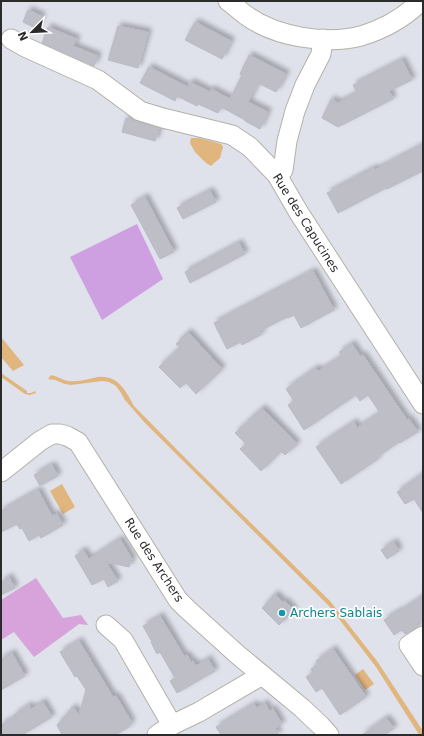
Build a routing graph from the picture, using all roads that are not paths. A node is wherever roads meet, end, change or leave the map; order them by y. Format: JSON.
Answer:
{"nodes":[{"id":1,"x":228,"y":1,"type":"edge"},
{"id":2,"x":421,"y":1,"type":"edge"},
{"id":3,"x":11,"y":39,"type":"dead end"},
{"id":4,"x":323,"y":39,"type":"junction"},
{"id":5,"x":277,"y":176,"type":"junction"},
{"id":6,"x":423,"y":404,"type":"edge"},
{"id":7,"x":3,"y":470,"type":"edge"},
{"id":8,"x":106,"y":625,"type":"dead end"},
{"id":9,"x":423,"y":636,"type":"edge"},
{"id":10,"x":423,"y":666,"type":"edge"},
{"id":11,"x":262,"y":676,"type":"junction"},
{"id":12,"x":164,"y":730,"type":"edge"},
{"id":13,"x":329,"y":735,"type":"edge"}],
"edges":[{"from":1,"to":4,"type":"street"},
{"from":2,"to":4,"type":"street"},
{"from":3,"to":5,"type":"street","name":"Rue des Capucines"},
{"from":4,"to":5,"type":"street"},
{"from":5,"to":6,"type":"street","name":"Rue des Capucines"},
{"from":7,"to":11,"type":"street","name":"Rue des Archers"},
{"from":8,"to":12,"type":"street"},
{"from":9,"to":10,"type":"street"},
{"from":11,"to":12,"type":"street"},
{"from":11,"to":13,"type":"street","name":"Rue des Archers"}]}
